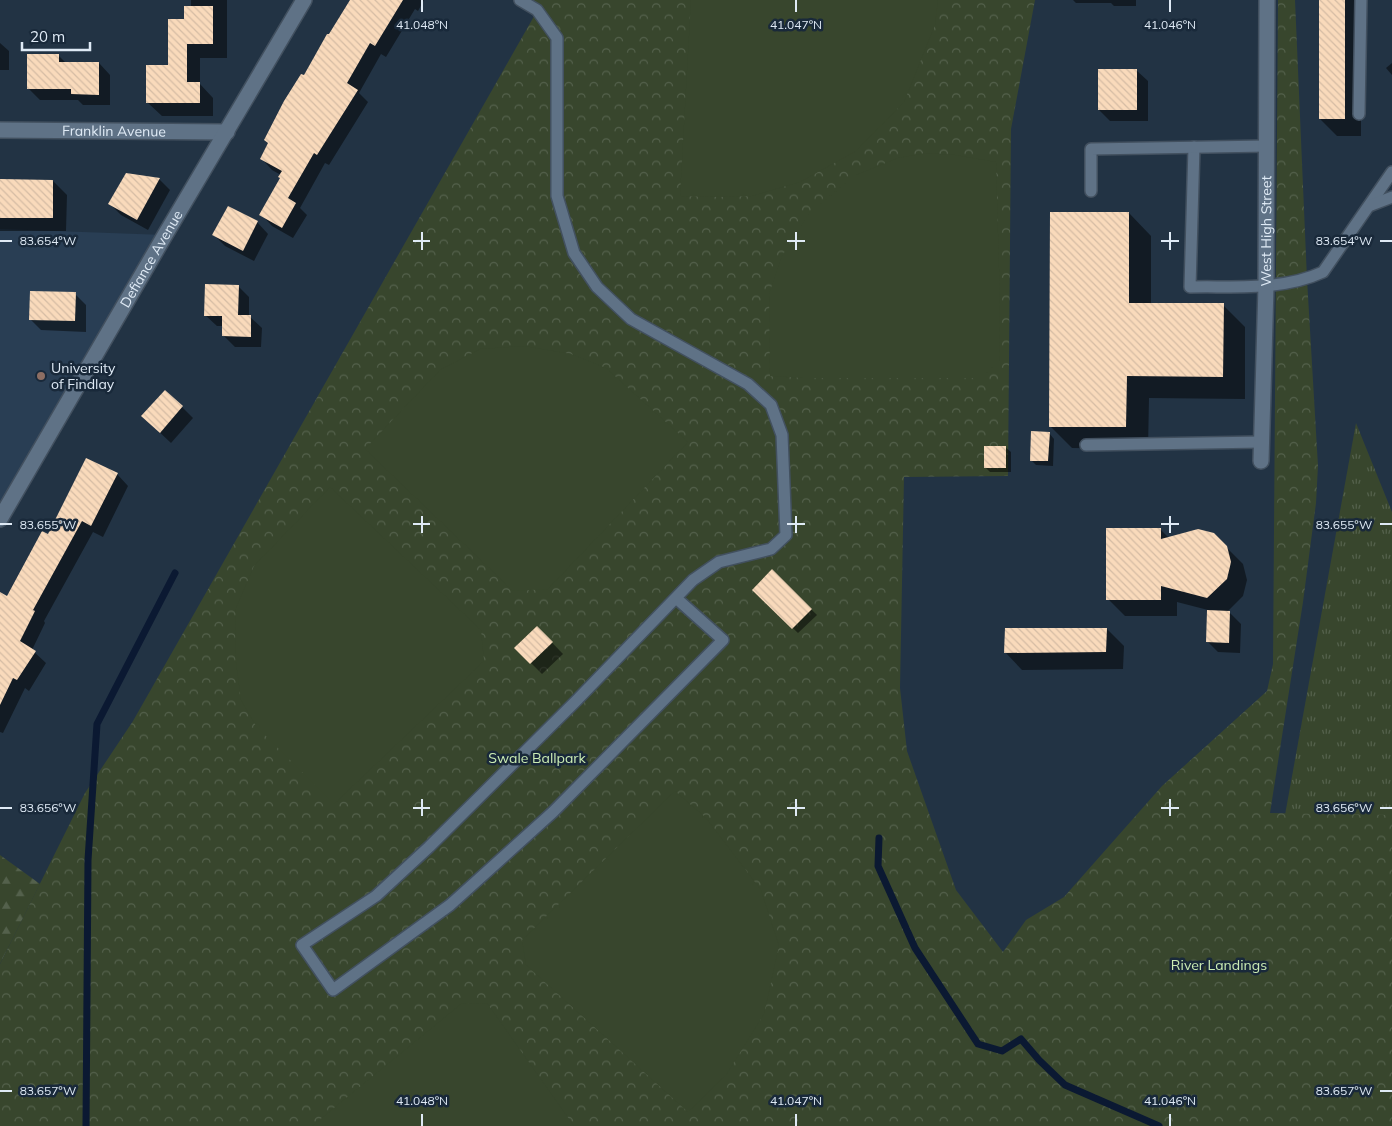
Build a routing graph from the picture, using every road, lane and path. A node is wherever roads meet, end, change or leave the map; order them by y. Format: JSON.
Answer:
{"nodes":[{"id":1,"x":304,"y":0,"type":"edge"},
{"id":2,"x":520,"y":0,"type":"edge"},
{"id":3,"x":1267,"y":0,"type":"edge"},
{"id":4,"x":1360,"y":0,"type":"edge"},
{"id":5,"x":1359,"y":114,"type":"dead end"},
{"id":6,"x":0,"y":130,"type":"edge"},
{"id":7,"x":227,"y":132,"type":"junction"},
{"id":8,"x":1267,"y":146,"type":"junction"},
{"id":9,"x":1194,"y":147,"type":"junction"},
{"id":10,"x":1392,"y":172,"type":"edge"},
{"id":11,"x":1091,"y":191,"type":"dead end"},
{"id":12,"x":1392,"y":198,"type":"edge"},
{"id":13,"x":1369,"y":206,"type":"junction"},
{"id":14,"x":1266,"y":286,"type":"junction"},
{"id":15,"x":1261,"y":442,"type":"junction"},
{"id":16,"x":1086,"y":445,"type":"dead end"},
{"id":17,"x":1261,"y":461,"type":"dead end"},
{"id":18,"x":0,"y":519,"type":"edge"},
{"id":19,"x":676,"y":598,"type":"junction"}],
"edges":[{"from":1,"to":7,"type":"street","name":"Defiance Avenue"},
{"from":2,"to":19,"type":"lane"},
{"from":3,"to":8,"type":"street","name":"West High Street"},
{"from":4,"to":5,"type":"lane"},
{"from":6,"to":7,"type":"street","name":"Franklin Avenue"},
{"from":7,"to":18,"type":"street","name":"Defiance Avenue"},
{"from":8,"to":9,"type":"lane"},
{"from":8,"to":14,"type":"street","name":"West High Street"},
{"from":9,"to":11,"type":"lane"},
{"from":9,"to":14,"type":"lane"},
{"from":10,"to":13,"type":"lane"},
{"from":12,"to":13,"type":"lane"},
{"from":13,"to":14,"type":"lane"},
{"from":14,"to":15,"type":"street","name":"West High Street"},
{"from":15,"to":16,"type":"lane"},
{"from":15,"to":17,"type":"street","name":"West High Street"},
{"from":19,"to":19,"type":"lane"}]}
